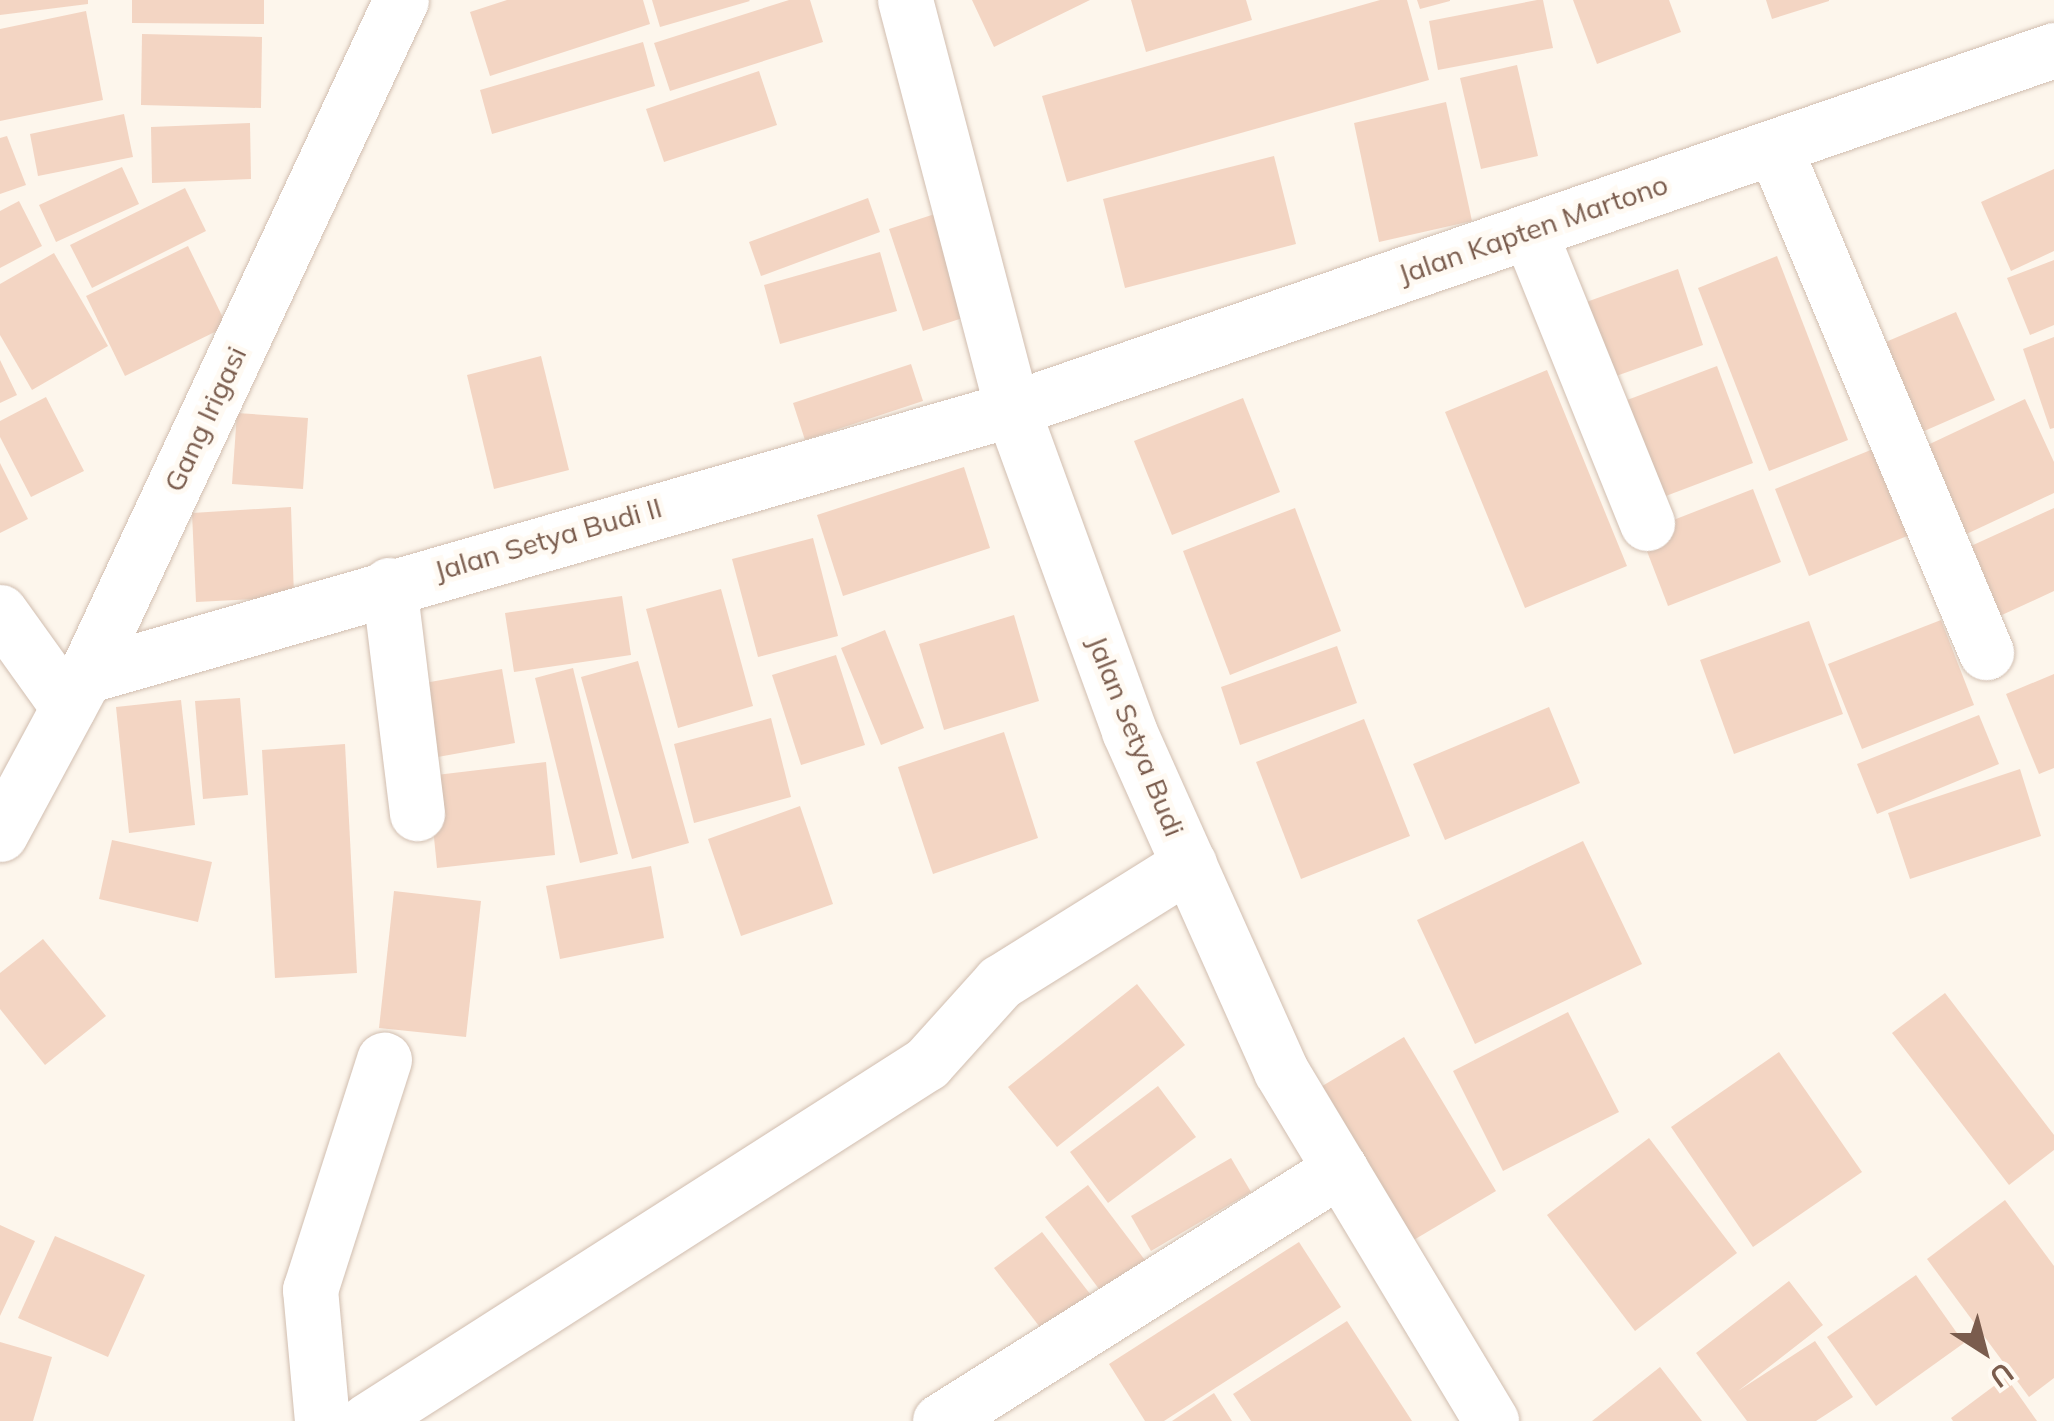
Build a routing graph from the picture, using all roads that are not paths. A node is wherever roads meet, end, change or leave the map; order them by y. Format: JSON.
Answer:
{"nodes":[{"id":1,"x":401,"y":0,"type":"edge"},
{"id":2,"x":905,"y":0,"type":"edge"},
{"id":3,"x":2054,"y":50,"type":"edge"},
{"id":4,"x":1774,"y":147,"type":"junction"},
{"id":5,"x":1529,"y":231,"type":"junction"},
{"id":6,"x":1012,"y":408,"type":"junction"},
{"id":7,"x":1647,"y":523,"type":"dead end"},
{"id":8,"x":389,"y":585,"type":"junction"},
{"id":9,"x":0,"y":612,"type":"edge"},
{"id":10,"x":1986,"y":652,"type":"dead end"},
{"id":11,"x":77,"y":692,"type":"junction"},
{"id":12,"x":417,"y":813,"type":"dead end"},
{"id":13,"x":0,"y":834,"type":"edge"},
{"id":14,"x":1189,"y":864,"type":"junction"},
{"id":15,"x":384,"y":1060,"type":"dead end"},
{"id":16,"x":1340,"y":1169,"type":"junction"},
{"id":17,"x":322,"y":1421,"type":"edge"},
{"id":18,"x":367,"y":1421,"type":"edge"},
{"id":19,"x":940,"y":1421,"type":"edge"},
{"id":20,"x":1491,"y":1421,"type":"edge"}],
"edges":[{"from":1,"to":11,"type":"street","name":"Gang Irigasi"},
{"from":2,"to":6,"type":"street","name":"Jalan Setya Budi"},
{"from":3,"to":4,"type":"street","name":"Jalan Kapten Martono"},
{"from":4,"to":5,"type":"street","name":"Jalan Kapten Martono"},
{"from":4,"to":10,"type":"street"},
{"from":5,"to":6,"type":"street","name":"Jalan Kapten Martono"},
{"from":5,"to":7,"type":"street"},
{"from":6,"to":8,"type":"street","name":"Jalan Setya Budi II"},
{"from":6,"to":14,"type":"street","name":"Jalan Setya Budi"},
{"from":8,"to":11,"type":"street","name":"Jalan Setya Budi II"},
{"from":8,"to":12,"type":"street"},
{"from":9,"to":11,"type":"street"},
{"from":11,"to":13,"type":"street","name":"Gang Irigasi"},
{"from":14,"to":16,"type":"street","name":"Jalan Setya Budi"},
{"from":14,"to":18,"type":"street"},
{"from":15,"to":17,"type":"street"},
{"from":16,"to":19,"type":"street"},
{"from":16,"to":20,"type":"street","name":"Jalan Setya Budi"}]}
